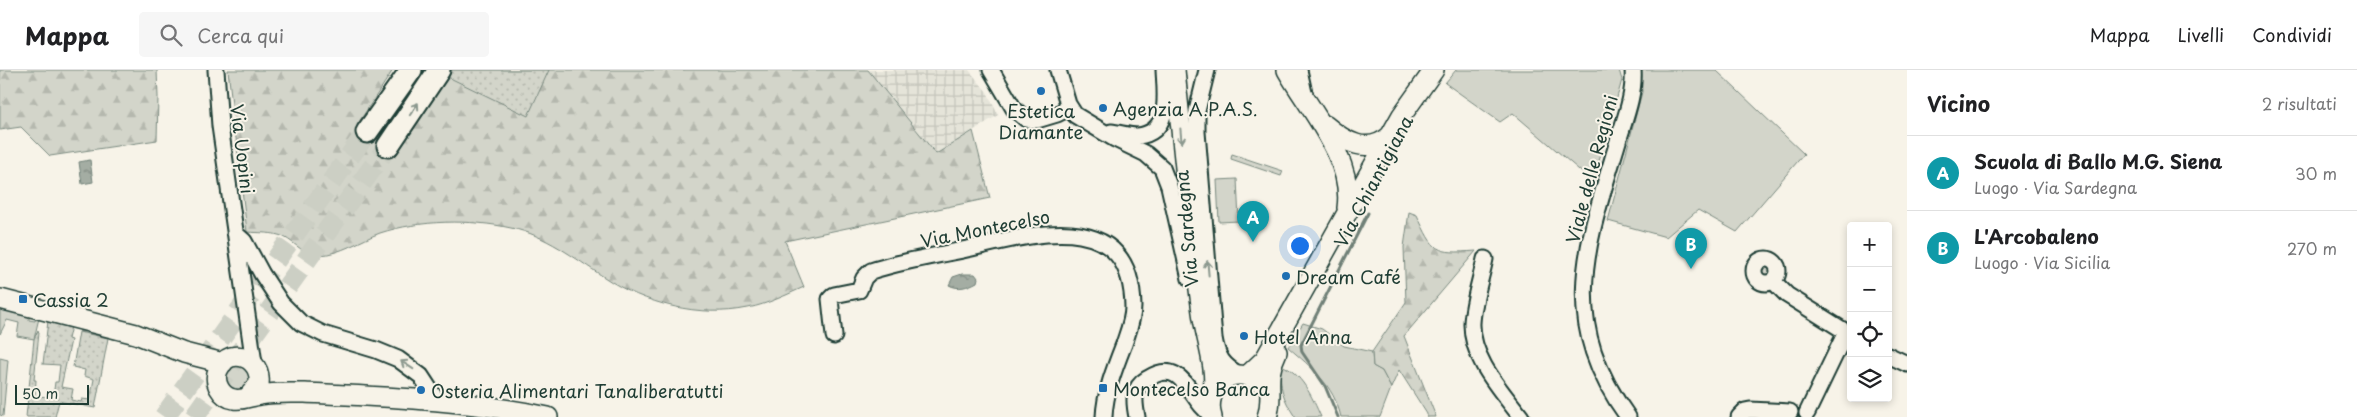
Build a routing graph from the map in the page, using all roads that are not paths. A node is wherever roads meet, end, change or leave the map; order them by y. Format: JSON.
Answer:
{"nodes":[{"id":1,"x":216,"y":70,"type":"edge"},
{"id":2,"x":412,"y":70,"type":"edge"},
{"id":3,"x":439,"y":70,"type":"edge"},
{"id":4,"x":1058,"y":70,"type":"edge"},
{"id":5,"x":1164,"y":70,"type":"edge"},
{"id":6,"x":1175,"y":70,"type":"edge"},
{"id":7,"x":1207,"y":70,"type":"edge"},
{"id":8,"x":1287,"y":70,"type":"edge"},
{"id":9,"x":1299,"y":70,"type":"edge"},
{"id":10,"x":1434,"y":70,"type":"edge"},
{"id":11,"x":1633,"y":70,"type":"edge"},
{"id":12,"x":994,"y":75,"type":"edge"},
{"id":13,"x":1416,"y":97,"type":"junction"},
{"id":14,"x":1309,"y":107,"type":"junction"},
{"id":15,"x":1070,"y":108,"type":"junction"},
{"id":16,"x":367,"y":132,"type":"tunnel mouth"},
{"id":17,"x":1107,"y":132,"type":"junction"},
{"id":18,"x":1391,"y":135,"type":"junction"},
{"id":19,"x":388,"y":146,"type":"tunnel mouth"},
{"id":20,"x":1346,"y":151,"type":"junction"},
{"id":21,"x":1375,"y":175,"type":"junction"},
{"id":22,"x":1347,"y":212,"type":"junction"},
{"id":23,"x":235,"y":233,"type":"junction"},
{"id":24,"x":1485,"y":259,"type":"dead end"},
{"id":25,"x":240,"y":270,"type":"junction"},
{"id":26,"x":262,"y":274,"type":"junction"},
{"id":27,"x":1773,"y":281,"type":"dead end"},
{"id":28,"x":0,"y":299,"type":"edge"},
{"id":29,"x":1202,"y":313,"type":"junction"},
{"id":30,"x":246,"y":317,"type":"junction"},
{"id":31,"x":1847,"y":333,"type":"edge"},
{"id":32,"x":834,"y":336,"type":"dead end"},
{"id":33,"x":1847,"y":336,"type":"edge"},
{"id":34,"x":184,"y":352,"type":"junction"},
{"id":35,"x":1892,"y":357,"type":"edge"},
{"id":36,"x":226,"y":360,"type":"junction"},
{"id":37,"x":1907,"y":364,"type":"edge"},
{"id":38,"x":256,"y":368,"type":"junction"},
{"id":39,"x":1244,"y":376,"type":"junction"},
{"id":40,"x":218,"y":386,"type":"junction"},
{"id":41,"x":1213,"y":392,"type":"junction"},
{"id":42,"x":304,"y":393,"type":"junction"},
{"id":43,"x":1193,"y":394,"type":"junction"},
{"id":44,"x":248,"y":397,"type":"junction"},
{"id":45,"x":438,"y":402,"type":"junction"},
{"id":46,"x":1270,"y":410,"type":"edge"},
{"id":47,"x":1790,"y":412,"type":"dead end"},
{"id":48,"x":1806,"y":413,"type":"dead end"},
{"id":49,"x":1104,"y":416,"type":"edge"},
{"id":50,"x":1212,"y":416,"type":"edge"},
{"id":51,"x":548,"y":417,"type":"edge"},
{"id":52,"x":1136,"y":417,"type":"edge"},
{"id":53,"x":1521,"y":417,"type":"edge"},
{"id":54,"x":1628,"y":417,"type":"edge"},
{"id":55,"x":1740,"y":417,"type":"edge"}],
"edges":[{"from":1,"to":23,"type":"street","name":"Via Uopini"},
{"from":2,"to":16,"type":"highway"},
{"from":19,"to":3,"type":"highway","one_way":true},
{"from":4,"to":15,"type":"street"},
{"from":5,"to":17,"type":"street"},
{"from":6,"to":29,"type":"main road","one_way":true},
{"from":39,"to":7,"type":"street","name":"Via Sardegna","one_way":true},
{"from":8,"to":14,"type":"main road"},
{"from":9,"to":14,"type":"street"},
{"from":10,"to":13,"type":"main road","name":"Via Chiantigiana"},
{"from":11,"to":54,"type":"street","name":"Viale delle Regioni"},
{"from":12,"to":15,"type":"street"},
{"from":13,"to":18,"type":"main road","name":"Via Chiantigiana"},
{"from":13,"to":21,"type":"main road","name":"Via Chiantigiana"},
{"from":14,"to":20,"type":"main road"},
{"from":15,"to":17,"type":"street"},
{"from":17,"to":29,"type":"street"},
{"from":18,"to":20,"type":"main road"},
{"from":18,"to":21,"type":"main road","name":"Via Chiantigiana"},
{"from":20,"to":21,"type":"main road"},
{"from":20,"to":22,"type":"main road"},
{"from":21,"to":22,"type":"main road","name":"Via Chiantigiana"},
{"from":21,"to":46,"type":"main road","name":"Via Chiantigiana"},
{"from":22,"to":39,"type":"main road","name":"Via Chiantigiana"},
{"from":23,"to":25,"type":"street","name":"Via Uopini"},
{"from":23,"to":26,"type":"street"},
{"from":24,"to":53,"type":"street"},
{"from":25,"to":26,"type":"street"},
{"from":25,"to":30,"type":"street","name":"Via Uopini"},
{"from":45,"to":26,"type":"street","one_way":true},
{"from":27,"to":31,"type":"street"},
{"from":28,"to":34,"type":"main road"},
{"from":29,"to":41,"type":"main road"},
{"from":30,"to":36,"type":"street","name":"Via Uopini"},
{"from":30,"to":38,"type":"street","name":"Via Uopini"},
{"from":32,"to":49,"type":"street","name":"Via Montecelso"},
{"from":33,"to":48,"type":"street"},
{"from":34,"to":36,"type":"main road"},
{"from":34,"to":40,"type":"main road"},
{"from":35,"to":37,"type":"street"},
{"from":36,"to":38,"type":"main road"},
{"from":36,"to":40,"type":"main road"},
{"from":38,"to":42,"type":"main road"},
{"from":38,"to":44,"type":"main road"},
{"from":39,"to":41,"type":"main road","name":"Via Chiantigiana"},
{"from":39,"to":46,"type":"main road","name":"Via Chiantigiana"},
{"from":40,"to":44,"type":"main road"},
{"from":41,"to":43,"type":"street"},
{"from":41,"to":50,"type":"main road"},
{"from":42,"to":44,"type":"main road"},
{"from":42,"to":45,"type":"main road"},
{"from":43,"to":50,"type":"street"},
{"from":43,"to":52,"type":"street"},
{"from":45,"to":51,"type":"main road"},
{"from":47,"to":55,"type":"street"}]}
